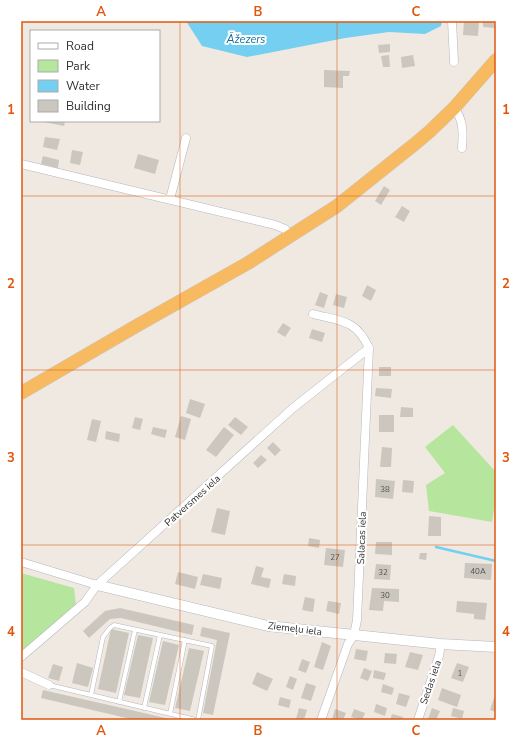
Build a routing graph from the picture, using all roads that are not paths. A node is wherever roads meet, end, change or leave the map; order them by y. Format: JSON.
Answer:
{"nodes":[{"id":1,"x":452,"y":21,"type":"edge"},
{"id":2,"x":496,"y":60,"type":"edge"},
{"id":3,"x":454,"y":62,"type":"dead end"},
{"id":4,"x":454,"y":108,"type":"junction"},
{"id":5,"x":186,"y":138,"type":"dead end"},
{"id":6,"x":462,"y":148,"type":"dead end"},
{"id":7,"x":21,"y":164,"type":"edge"},
{"id":8,"x":170,"y":199,"type":"junction"},
{"id":9,"x":290,"y":236,"type":"junction"},
{"id":10,"x":313,"y":314,"type":"dead end"},
{"id":11,"x":369,"y":348,"type":"junction"},
{"id":12,"x":21,"y":392,"type":"edge"},
{"id":13,"x":21,"y":562,"type":"edge"},
{"id":14,"x":97,"y":585,"type":"junction"},
{"id":15,"x":135,"y":630,"type":"junction"},
{"id":16,"x":354,"y":634,"type":"junction"},
{"id":17,"x":160,"y":635,"type":"junction"},
{"id":18,"x":185,"y":640,"type":"junction"},
{"id":19,"x":441,"y":644,"type":"junction"},
{"id":20,"x":496,"y":647,"type":"edge"},
{"id":21,"x":21,"y":656,"type":"edge"},
{"id":22,"x":21,"y":672,"type":"edge"},
{"id":23,"x":49,"y":685,"type":"joint"},
{"id":24,"x":91,"y":695,"type":"junction"},
{"id":25,"x":119,"y":702,"type":"junction"},
{"id":26,"x":144,"y":708,"type":"junction"},
{"id":27,"x":170,"y":714,"type":"junction"},
{"id":28,"x":197,"y":720,"type":"edge"},
{"id":29,"x":321,"y":720,"type":"edge"},
{"id":30,"x":418,"y":720,"type":"edge"}],
"edges":[{"from":1,"to":3,"type":"street"},
{"from":2,"to":4,"type":"highway"},
{"from":4,"to":6,"type":"street"},
{"from":4,"to":9,"type":"highway"},
{"from":5,"to":8,"type":"street"},
{"from":7,"to":8,"type":"street"},
{"from":8,"to":9,"type":"street"},
{"from":9,"to":12,"type":"highway"},
{"from":10,"to":11,"type":"street"},
{"from":11,"to":14,"type":"street","name":"Patversmes iela"},
{"from":11,"to":16,"type":"street","name":"Salacas iela"},
{"from":13,"to":14,"type":"street"},
{"from":14,"to":16,"type":"street","name":"Ziemeļu iela"},
{"from":14,"to":21,"type":"street","name":"Patversmes iela"},
{"from":15,"to":17,"type":"lane"},
{"from":15,"to":24,"type":"lane"},
{"from":15,"to":25,"type":"lane"},
{"from":16,"to":19,"type":"street","name":"Ziemeļu iela"},
{"from":16,"to":29,"type":"street","name":"Salacas iela"},
{"from":17,"to":18,"type":"lane"},
{"from":17,"to":26,"type":"lane"},
{"from":18,"to":27,"type":"lane"},
{"from":18,"to":28,"type":"lane"},
{"from":19,"to":20,"type":"street","name":"Ziemeļu iela"},
{"from":19,"to":30,"type":"street","name":"Sedas iela"},
{"from":22,"to":23,"type":"street"},
{"from":23,"to":24,"type":"lane"},
{"from":24,"to":25,"type":"lane"},
{"from":25,"to":26,"type":"lane"},
{"from":26,"to":27,"type":"lane"},
{"from":27,"to":28,"type":"lane"}]}
